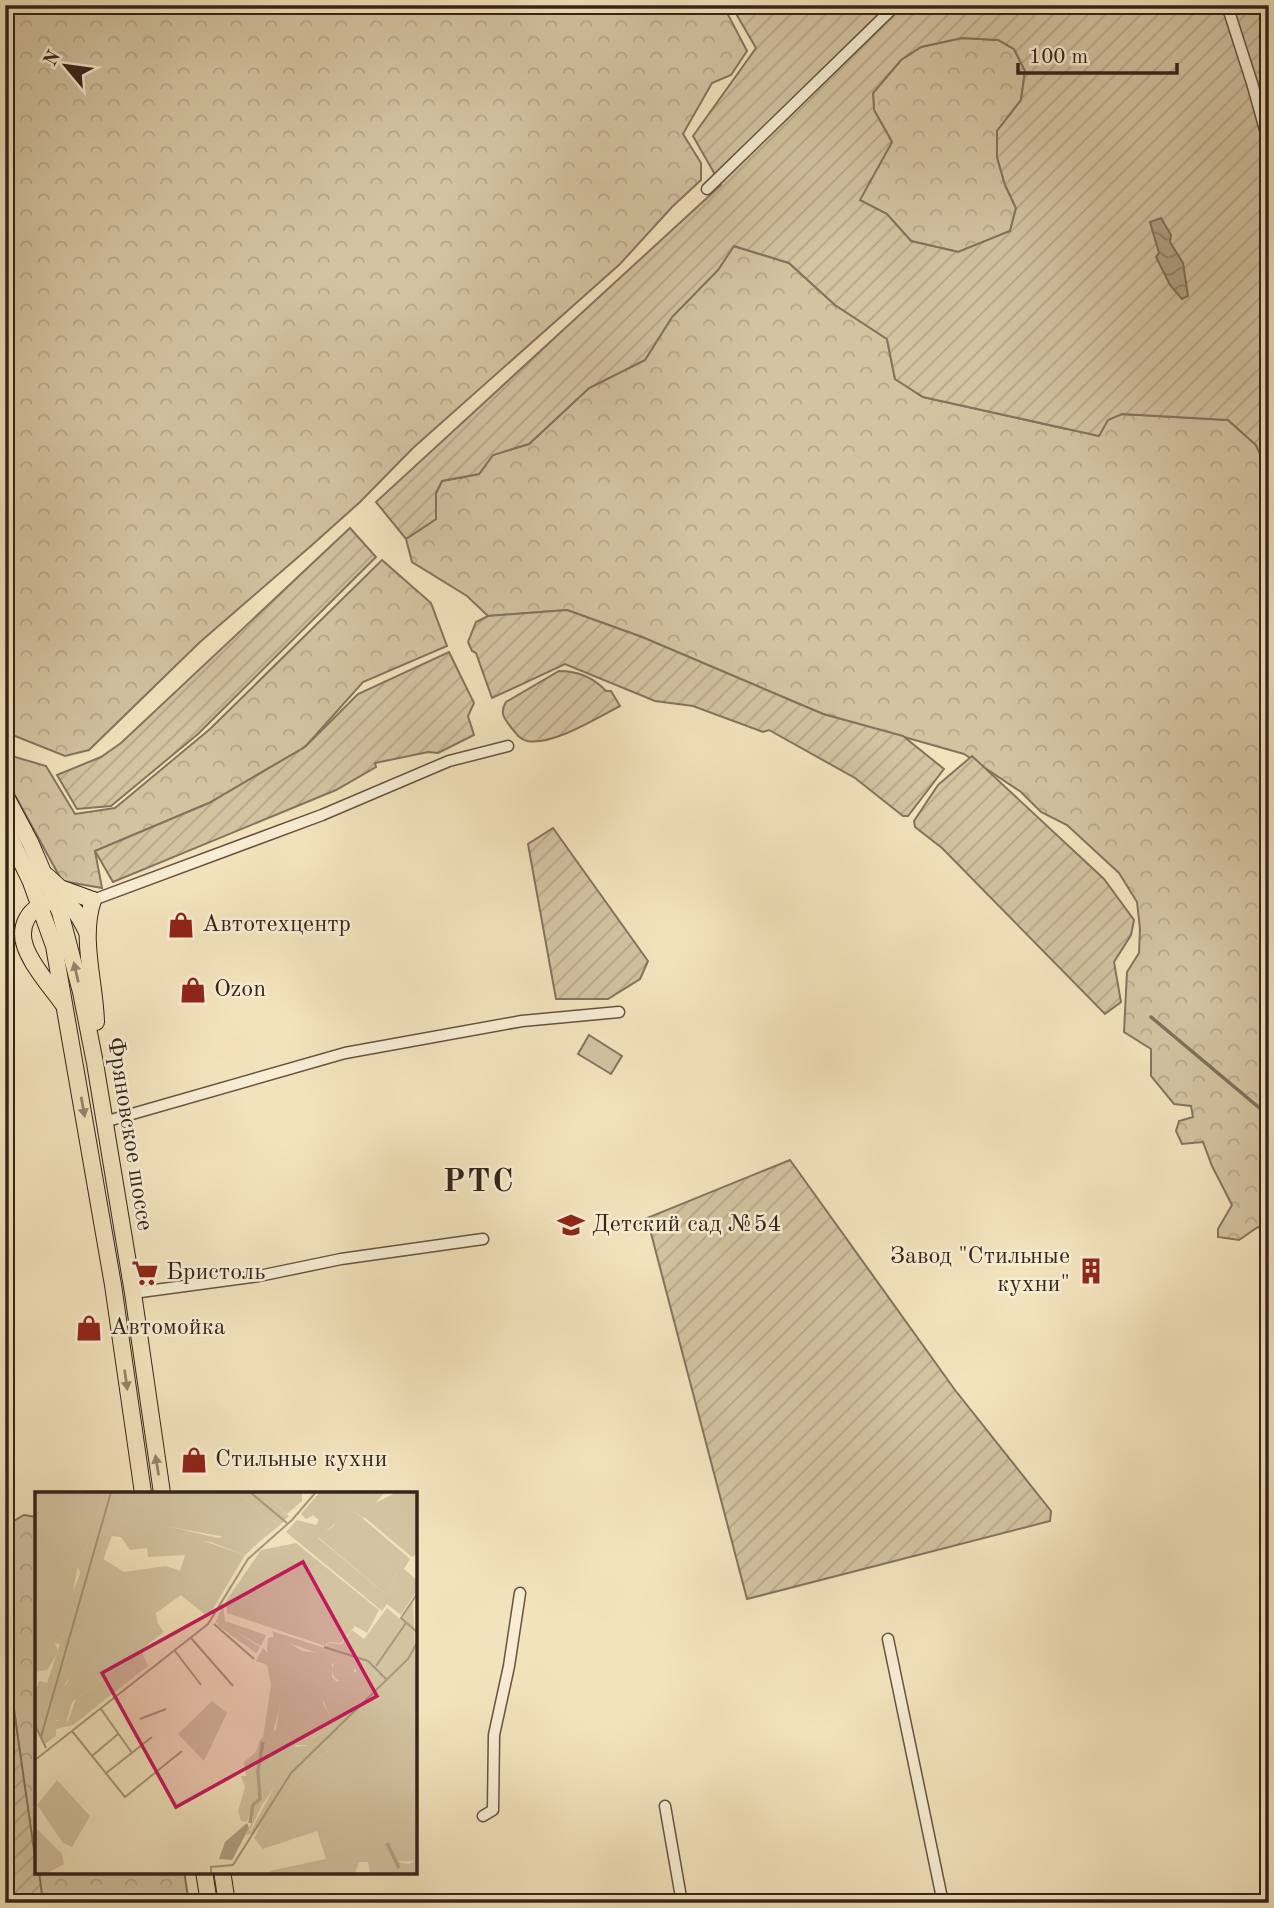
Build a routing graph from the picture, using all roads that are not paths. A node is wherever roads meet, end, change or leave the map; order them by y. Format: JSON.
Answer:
{"nodes":[{"id":1,"x":896,"y":5,"type":"edge"},
{"id":2,"x":1227,"y":5,"type":"edge"},
{"id":3,"x":1269,"y":144,"type":"edge"},
{"id":4,"x":707,"y":190,"type":"dead end"},
{"id":5,"x":508,"y":746,"type":"dead end"},
{"id":6,"x":5,"y":795,"type":"edge"},
{"id":7,"x":5,"y":827,"type":"edge"},
{"id":8,"x":41,"y":868,"type":"junction"},
{"id":9,"x":93,"y":900,"type":"junction"},
{"id":10,"x":48,"y":903,"type":"junction"},
{"id":11,"x":88,"y":932,"type":"junction"},
{"id":12,"x":65,"y":1008,"type":"junction"},
{"id":13,"x":619,"y":1012,"type":"dead end"},
{"id":14,"x":95,"y":1063,"type":"junction"},
{"id":15,"x":104,"y":1122,"type":"junction"},
{"id":16,"x":483,"y":1239,"type":"dead end"},
{"id":17,"x":133,"y":1293,"type":"junction"},
{"id":18,"x":143,"y":1492,"type":"edge"},
{"id":19,"x":162,"y":1492,"type":"edge"},
{"id":20,"x":520,"y":1593,"type":"dead end"},
{"id":21,"x":888,"y":1639,"type":"dead end"},
{"id":22,"x":665,"y":1806,"type":"dead end"},
{"id":23,"x":483,"y":1816,"type":"dead end"},
{"id":24,"x":204,"y":1873,"type":"edge"},
{"id":25,"x":222,"y":1873,"type":"edge"},
{"id":26,"x":209,"y":1903,"type":"edge"},
{"id":27,"x":227,"y":1903,"type":"edge"},
{"id":28,"x":682,"y":1903,"type":"edge"},
{"id":29,"x":943,"y":1903,"type":"edge"}],
"edges":[{"from":1,"to":4,"type":"street"},
{"from":2,"to":3,"type":"street"},
{"from":5,"to":9,"type":"street"},
{"from":6,"to":8,"type":"main road","name":"Фряновское шоссе"},
{"from":7,"to":10,"type":"main road","name":"Фряновское шоссе"},
{"from":8,"to":9,"type":"main road"},
{"from":8,"to":10,"type":"main road","name":"Фряновское шоссе"},
{"from":9,"to":10,"type":"main road"},
{"from":9,"to":11,"type":"main road"},
{"from":10,"to":11,"type":"main road"},
{"from":10,"to":12,"type":"main road","name":"Фряновское шоссе"},
{"from":10,"to":12,"type":"main road"},
{"from":14,"to":10,"type":"main road","name":"Фряновское шоссе","one_way":true},
{"from":11,"to":14,"type":"main road"},
{"from":12,"to":18,"type":"main road","name":"Фряновское шоссе","one_way":true},
{"from":13,"to":15,"type":"street"},
{"from":14,"to":15,"type":"main road","name":"Фряновское шоссе"},
{"from":15,"to":17,"type":"main road","name":"Фряновское шоссе"},
{"from":16,"to":17,"type":"street"},
{"from":19,"to":17,"type":"main road","name":"Фряновское шоссе","one_way":true},
{"from":20,"to":23,"type":"street"},
{"from":21,"to":29,"type":"street"},
{"from":22,"to":28,"type":"street"},
{"from":24,"to":26,"type":"main road"},
{"from":25,"to":27,"type":"main road"}]}
